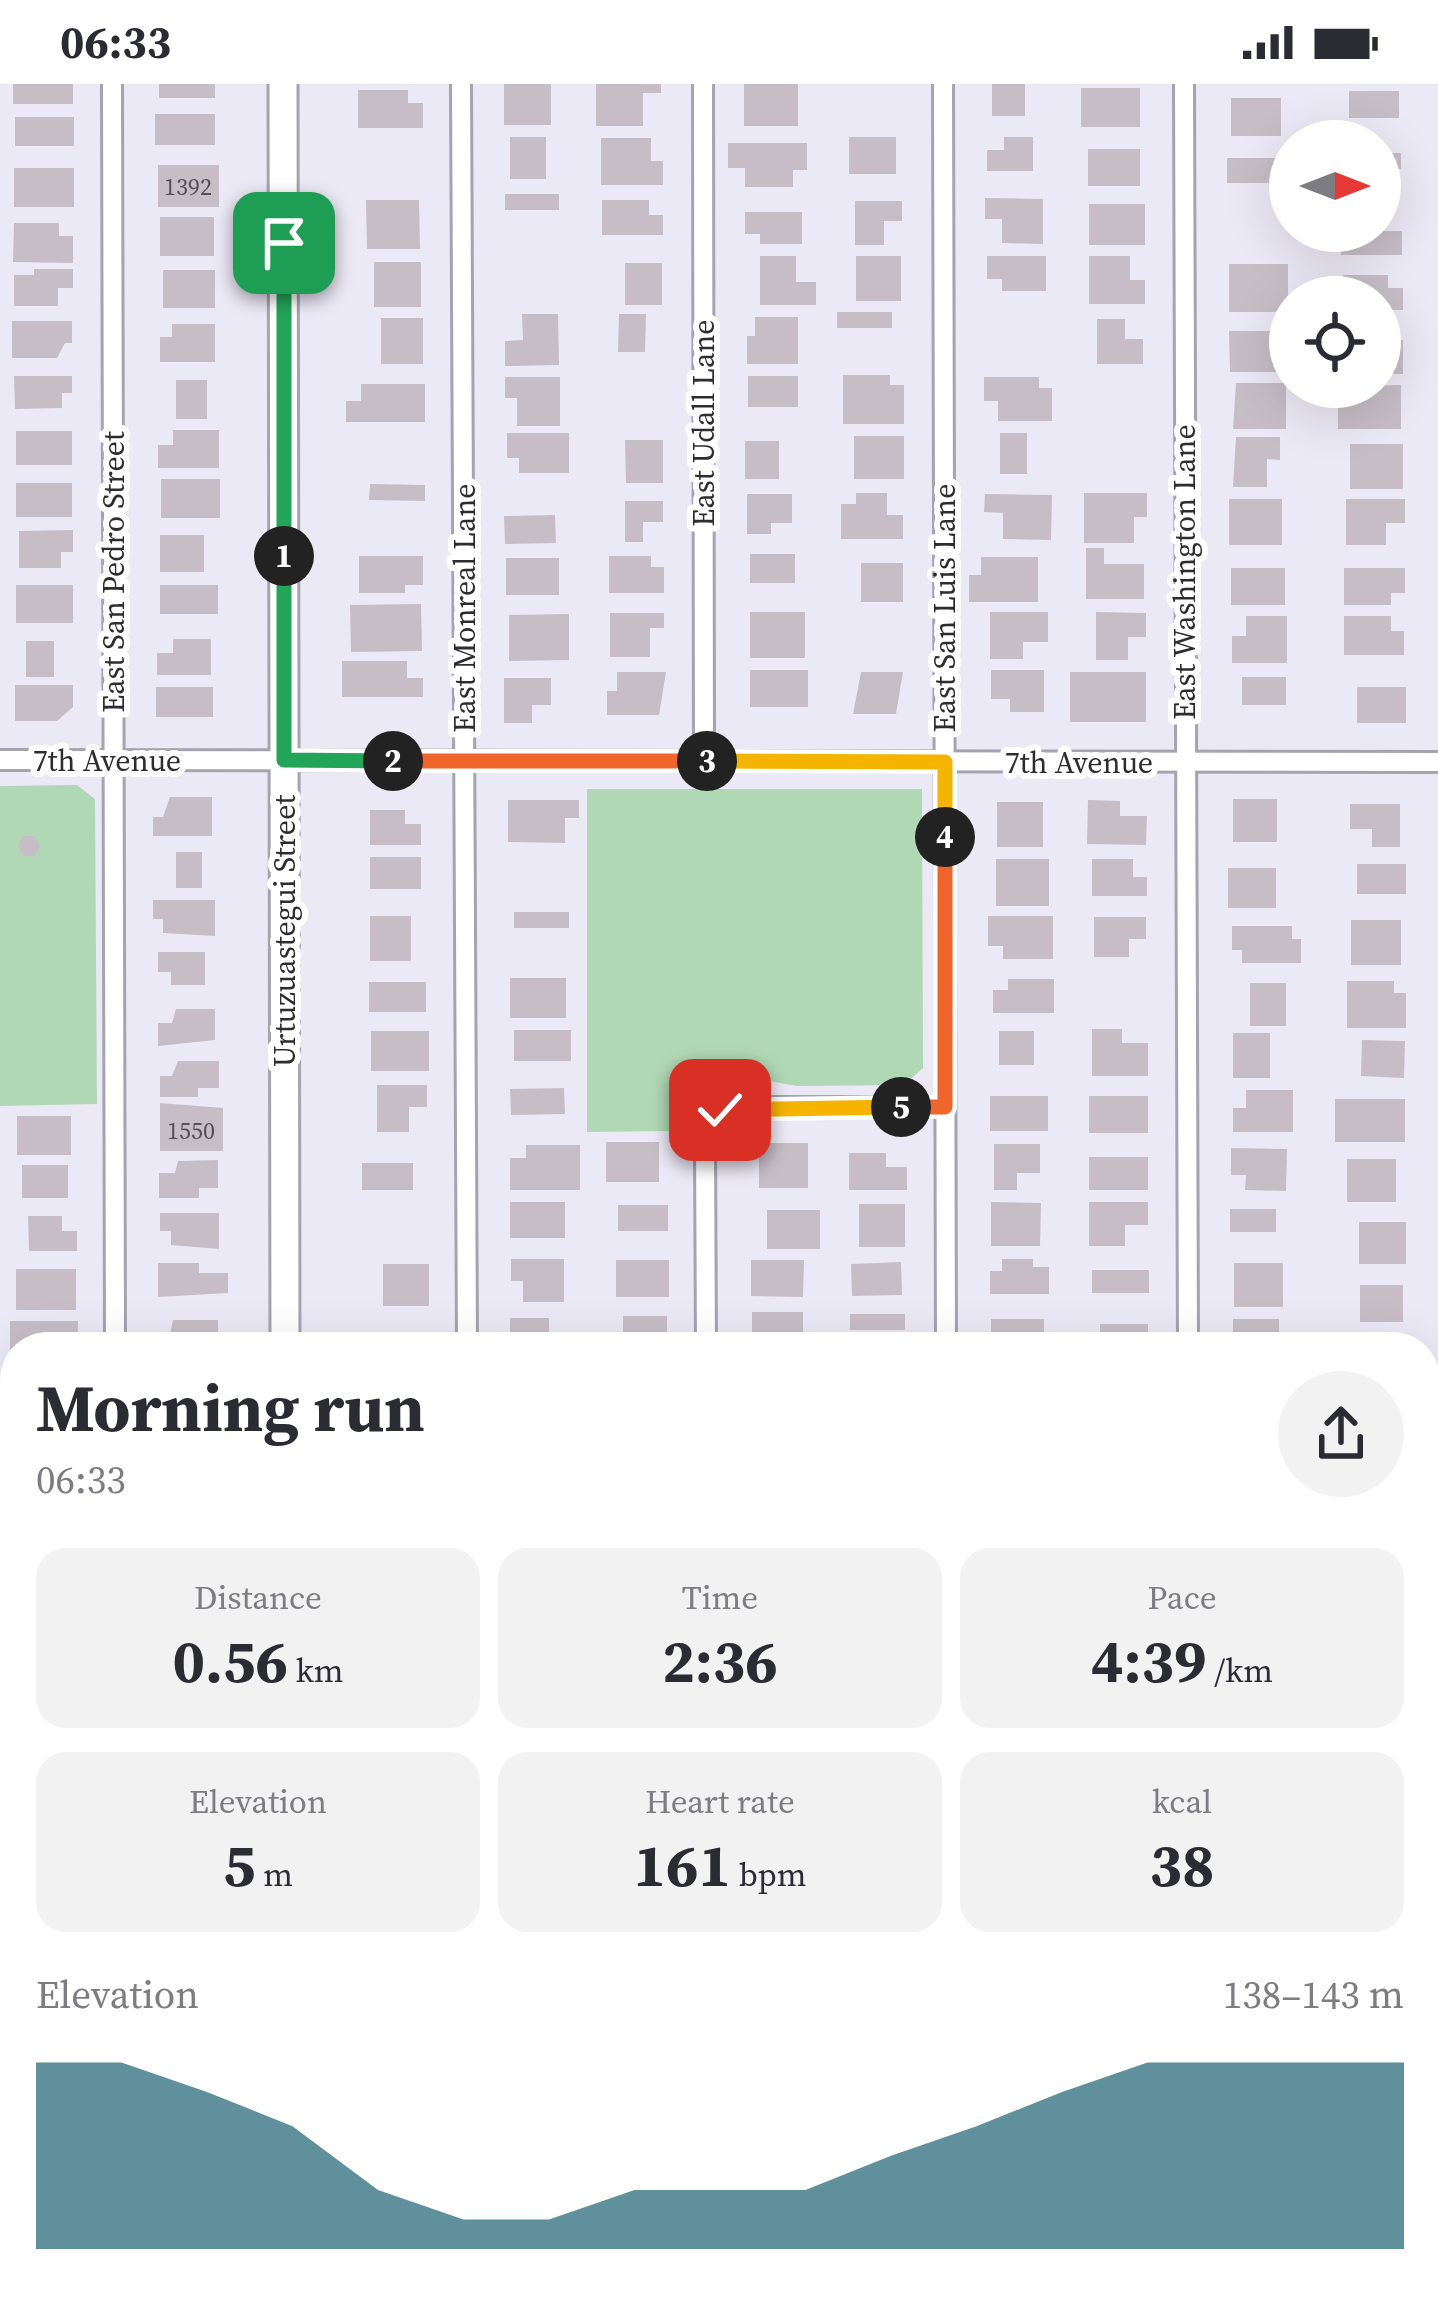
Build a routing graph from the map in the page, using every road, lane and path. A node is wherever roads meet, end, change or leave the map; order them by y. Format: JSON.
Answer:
{"nodes":[{"id":1,"x":112,"y":84,"type":"edge"},
{"id":2,"x":284,"y":84,"type":"edge"},
{"id":3,"x":461,"y":84,"type":"edge"},
{"id":4,"x":703,"y":84,"type":"edge"},
{"id":5,"x":943,"y":84,"type":"edge"},
{"id":6,"x":1184,"y":84,"type":"edge"},
{"id":7,"x":0,"y":760,"type":"edge"},
{"id":8,"x":113,"y":760,"type":"junction"},
{"id":9,"x":284,"y":760,"type":"junction"},
{"id":10,"x":464,"y":761,"type":"junction"},
{"id":11,"x":704,"y":761,"type":"junction"},
{"id":12,"x":945,"y":762,"type":"junction"},
{"id":13,"x":1185,"y":762,"type":"junction"},
{"id":14,"x":1438,"y":762,"type":"edge"},
{"id":15,"x":945,"y":1107,"type":"junction"},
{"id":16,"x":116,"y":1332,"type":"edge"},
{"id":17,"x":285,"y":1332,"type":"edge"},
{"id":18,"x":467,"y":1332,"type":"edge"},
{"id":19,"x":706,"y":1332,"type":"edge"},
{"id":20,"x":946,"y":1332,"type":"edge"},
{"id":21,"x":1188,"y":1332,"type":"edge"}],
"edges":[{"from":1,"to":8,"type":"street","name":"East San Pedro Street"},
{"from":2,"to":9,"type":"main road","name":"Urtuzuastegui Street"},
{"from":3,"to":10,"type":"street","name":"East Monreal Lane"},
{"from":4,"to":11,"type":"street","name":"East Udall Lane"},
{"from":5,"to":12,"type":"street","name":"East San Luis Lane"},
{"from":6,"to":13,"type":"street","name":"East Washington Lane"},
{"from":7,"to":8,"type":"street","name":"7th Avenue"},
{"from":8,"to":9,"type":"street","name":"7th Avenue"},
{"from":8,"to":16,"type":"street","name":"East San Pedro Street"},
{"from":9,"to":10,"type":"street","name":"7th Avenue"},
{"from":9,"to":17,"type":"main road","name":"Urtuzuastegui Street"},
{"from":10,"to":11,"type":"street","name":"7th Avenue"},
{"from":10,"to":18,"type":"street","name":"East Monreal Lane"},
{"from":11,"to":12,"type":"street","name":"7th Avenue"},
{"from":12,"to":13,"type":"street","name":"7th Avenue"},
{"from":12,"to":15,"type":"street","name":"East San Luis Lane"},
{"from":13,"to":14,"type":"street","name":"7th Avenue"},
{"from":13,"to":21,"type":"street","name":"East Washington Lane"},
{"from":15,"to":19,"type":"street"},
{"from":15,"to":20,"type":"street","name":"East San Luis Lane"}]}
